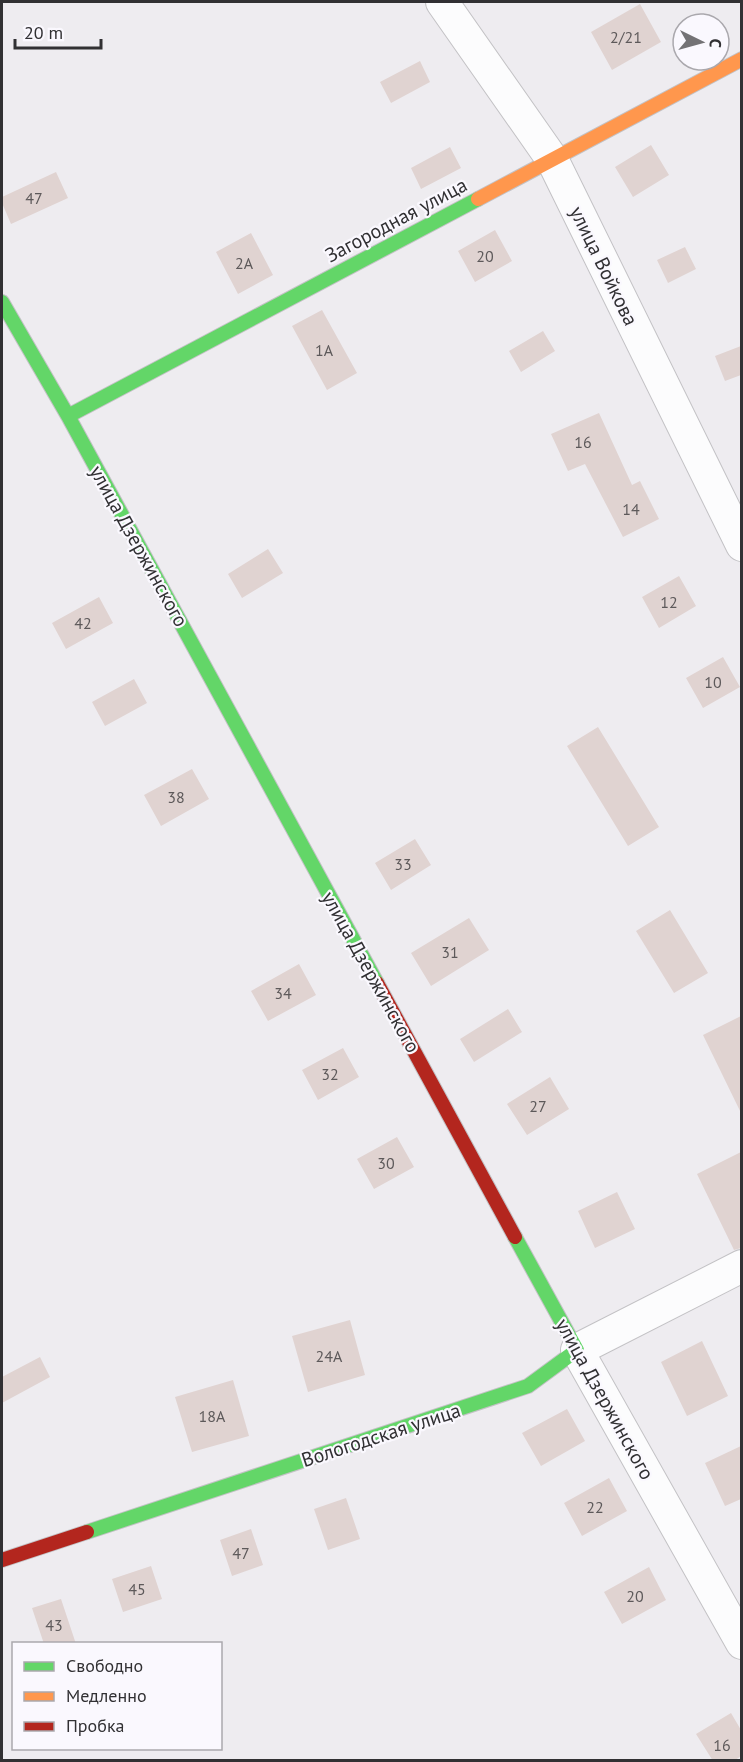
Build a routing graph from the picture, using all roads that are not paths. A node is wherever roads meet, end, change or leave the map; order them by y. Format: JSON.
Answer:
{"nodes":[{"id":1,"x":442,"y":2,"type":"edge"},
{"id":2,"x":741,"y":59,"type":"edge"},
{"id":3,"x":552,"y":159,"type":"junction"},
{"id":4,"x":2,"y":302,"type":"edge"},
{"id":5,"x":68,"y":416,"type":"junction"},
{"id":6,"x":741,"y":545,"type":"edge"},
{"id":7,"x":741,"y":1266,"type":"edge"},
{"id":8,"x":577,"y":1350,"type":"junction"},
{"id":9,"x":4,"y":1554,"type":"edge"},
{"id":10,"x":741,"y":1642,"type":"edge"}],
"edges":[{"from":1,"to":3,"type":"street","name":"улица Войкова"},
{"from":2,"to":3,"type":"main road","name":"Загородная улица"},
{"from":3,"to":5,"type":"main road","name":"Загородная улица"},
{"from":3,"to":6,"type":"street","name":"улица Войкова"},
{"from":4,"to":5,"type":"main road","name":"улица Дзержинского"},
{"from":5,"to":8,"type":"main road","name":"улица Дзержинского"},
{"from":7,"to":8,"type":"street","name":"Вологодская улица"},
{"from":8,"to":9,"type":"main road","name":"Вологодская улица"},
{"from":8,"to":10,"type":"street","name":"улица Дзержинского"}]}
